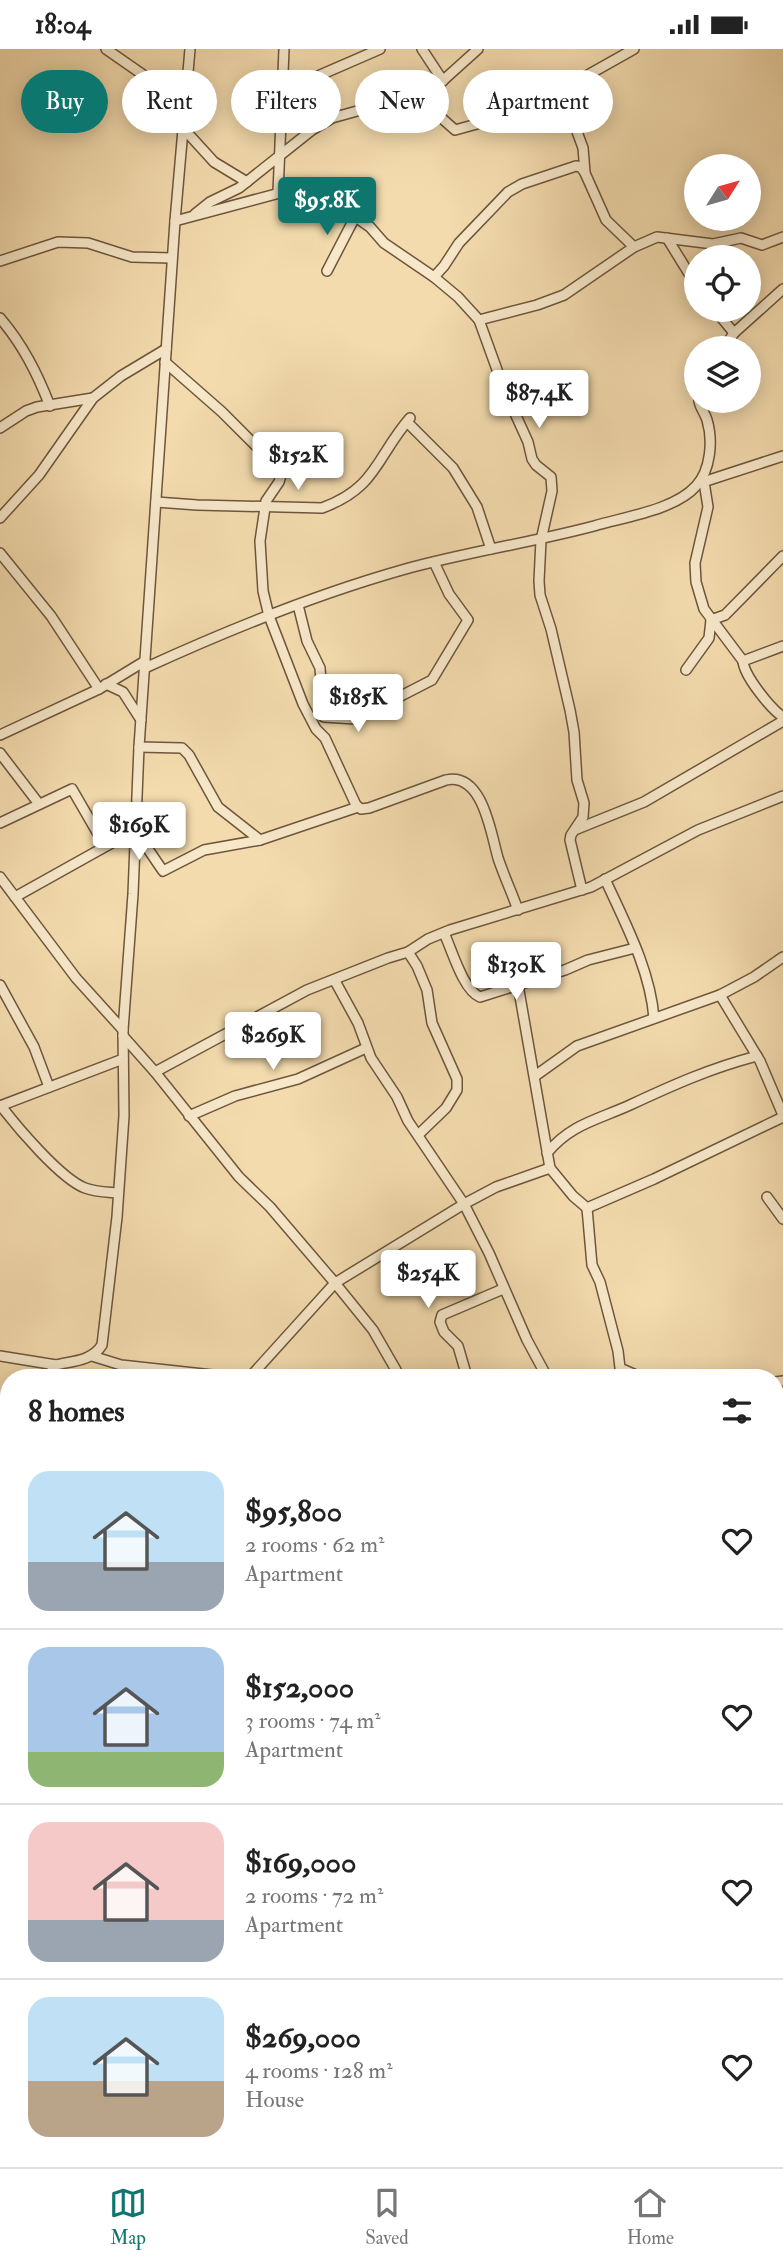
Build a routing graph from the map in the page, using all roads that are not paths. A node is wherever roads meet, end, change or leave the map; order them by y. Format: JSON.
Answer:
{"nodes":[{"id":1,"x":106,"y":49,"type":"edge"},
{"id":2,"x":190,"y":49,"type":"edge"},
{"id":3,"x":284,"y":49,"type":"edge"},
{"id":4,"x":380,"y":49,"type":"edge"},
{"id":5,"x":422,"y":49,"type":"edge"},
{"id":6,"x":478,"y":49,"type":"edge"},
{"id":7,"x":634,"y":49,"type":"edge"},
{"id":8,"x":136,"y":70,"type":"edge"},
{"id":9,"x":188,"y":70,"type":"edge"},
{"id":10,"x":283,"y":70,"type":"edge"},
{"id":11,"x":332,"y":70,"type":"edge"},
{"id":12,"x":436,"y":70,"type":"edge"},
{"id":13,"x":595,"y":70,"type":"edge"},
{"id":14,"x":449,"y":76,"type":"edge"},
{"id":15,"x":355,"y":110,"type":"edge"},
{"id":16,"x":183,"y":133,"type":"edge"},
{"id":17,"x":188,"y":133,"type":"edge"},
{"id":18,"x":280,"y":133,"type":"edge"},
{"id":19,"x":578,"y":133,"type":"edge"},
{"id":20,"x":278,"y":158,"type":"junction"},
{"id":21,"x":585,"y":173,"type":"junction"},
{"id":22,"x":247,"y":182,"type":"junction"},
{"id":23,"x":278,"y":193,"type":"junction"},
{"id":24,"x":194,"y":214,"type":"junction"},
{"id":25,"x":355,"y":217,"type":"junction"},
{"id":26,"x":175,"y":221,"type":"junction"},
{"id":27,"x":783,"y":237,"type":"edge"},
{"id":28,"x":667,"y":238,"type":"junction"},
{"id":29,"x":634,"y":247,"type":"junction"},
{"id":30,"x":172,"y":258,"type":"junction"},
{"id":31,"x":0,"y":261,"type":"edge"},
{"id":32,"x":684,"y":266,"type":"edge"},
{"id":33,"x":327,"y":271,"type":"dead end"},
{"id":34,"x":434,"y":277,"type":"junction"},
{"id":35,"x":783,"y":289,"type":"edge"},
{"id":36,"x":0,"y":318,"type":"edge"},
{"id":37,"x":479,"y":320,"type":"junction"},
{"id":38,"x":725,"y":322,"type":"edge"},
{"id":39,"x":734,"y":333,"type":"junction"},
{"id":40,"x":732,"y":336,"type":"edge"},
{"id":41,"x":166,"y":349,"type":"junction"},
{"id":42,"x":165,"y":362,"type":"junction"},
{"id":43,"x":93,"y":398,"type":"junction"},
{"id":44,"x":50,"y":406,"type":"junction"},
{"id":45,"x":703,"y":413,"type":"edge"},
{"id":46,"x":0,"y":428,"type":"edge"},
{"id":47,"x":783,"y":456,"type":"edge"},
{"id":48,"x":701,"y":483,"type":"junction"},
{"id":49,"x":156,"y":502,"type":"junction"},
{"id":50,"x":265,"y":507,"type":"junction"},
{"id":51,"x":0,"y":518,"type":"edge"},
{"id":52,"x":541,"y":540,"type":"junction"},
{"id":53,"x":491,"y":549,"type":"junction"},
{"id":54,"x":0,"y":553,"type":"edge"},
{"id":55,"x":783,"y":556,"type":"edge"},
{"id":56,"x":434,"y":562,"type":"junction"},
{"id":57,"x":298,"y":605,"type":"junction"},
{"id":58,"x":269,"y":616,"type":"junction"},
{"id":59,"x":711,"y":620,"type":"junction"},
{"id":60,"x":783,"y":646,"type":"edge"},
{"id":61,"x":743,"y":661,"type":"junction"},
{"id":62,"x":145,"y":665,"type":"junction"},
{"id":63,"x":686,"y":670,"type":"dead end"},
{"id":64,"x":103,"y":686,"type":"junction"},
{"id":65,"x":783,"y":719,"type":"edge"},
{"id":66,"x":141,"y":720,"type":"junction"},
{"id":67,"x":0,"y":735,"type":"edge"},
{"id":68,"x":139,"y":747,"type":"junction"},
{"id":69,"x":0,"y":753,"type":"edge"},
{"id":70,"x":783,"y":796,"type":"edge"},
{"id":71,"x":39,"y":804,"type":"junction"},
{"id":72,"x":358,"y":807,"type":"junction"},
{"id":73,"x":0,"y":823,"type":"edge"},
{"id":74,"x":135,"y":829,"type":"junction"},
{"id":75,"x":575,"y":830,"type":"junction"},
{"id":76,"x":260,"y":840,"type":"junction"},
{"id":77,"x":106,"y":846,"type":"junction"},
{"id":78,"x":0,"y":877,"type":"edge"},
{"id":79,"x":606,"y":879,"type":"junction"},
{"id":80,"x":582,"y":890,"type":"junction"},
{"id":81,"x":15,"y":897,"type":"junction"},
{"id":82,"x":518,"y":910,"type":"junction"},
{"id":83,"x":444,"y":933,"type":"junction"},
{"id":84,"x":635,"y":948,"type":"junction"},
{"id":85,"x":408,"y":953,"type":"junction"},
{"id":86,"x":783,"y":957,"type":"edge"},
{"id":87,"x":335,"y":981,"type":"junction"},
{"id":88,"x":0,"y":985,"type":"edge"},
{"id":89,"x":517,"y":985,"type":"junction"},
{"id":90,"x":720,"y":995,"type":"junction"},
{"id":91,"x":654,"y":1018,"type":"junction"},
{"id":92,"x":123,"y":1033,"type":"junction"},
{"id":93,"x":366,"y":1048,"type":"junction"},
{"id":94,"x":757,"y":1056,"type":"junction"},
{"id":95,"x":123,"y":1059,"type":"junction"},
{"id":96,"x":155,"y":1072,"type":"junction"},
{"id":97,"x":535,"y":1076,"type":"junction"},
{"id":98,"x":49,"y":1087,"type":"junction"},
{"id":99,"x":0,"y":1108,"type":"edge"},
{"id":100,"x":189,"y":1116,"type":"junction"},
{"id":101,"x":783,"y":1116,"type":"edge"},
{"id":102,"x":418,"y":1135,"type":"junction"},
{"id":103,"x":547,"y":1153,"type":"junction"},
{"id":104,"x":550,"y":1168,"type":"junction"},
{"id":105,"x":118,"y":1193,"type":"junction"},
{"id":106,"x":767,"y":1197,"type":"dead end"},
{"id":107,"x":464,"y":1205,"type":"junction"},
{"id":108,"x":587,"y":1208,"type":"junction"},
{"id":109,"x":783,"y":1219,"type":"edge"},
{"id":110,"x":335,"y":1283,"type":"junction"},
{"id":111,"x":503,"y":1289,"type":"junction"},
{"id":112,"x":0,"y":1356,"type":"edge"},
{"id":113,"x":92,"y":1356,"type":"junction"},
{"id":114,"x":55,"y":1365,"type":"junction"},
{"id":115,"x":52,"y":1369,"type":"edge"},
{"id":116,"x":131,"y":1369,"type":"edge"},
{"id":117,"x":257,"y":1369,"type":"edge"},
{"id":118,"x":395,"y":1369,"type":"edge"},
{"id":119,"x":465,"y":1369,"type":"edge"},
{"id":120,"x":543,"y":1369,"type":"edge"},
{"id":121,"x":623,"y":1369,"type":"edge"}],
"edges":[{"from":1,"to":8,"type":"street"},
{"from":2,"to":9,"type":"street"},
{"from":3,"to":10,"type":"street"},
{"from":4,"to":11,"type":"street"},
{"from":5,"to":12,"type":"street"},
{"from":6,"to":14,"type":"street"},
{"from":7,"to":13,"type":"street"},
{"from":15,"to":20,"type":"street"},
{"from":16,"to":26,"type":"street"},
{"from":17,"to":22,"type":"street"},
{"from":18,"to":20,"type":"street"},
{"from":19,"to":21,"type":"street"},
{"from":20,"to":22,"type":"street"},
{"from":20,"to":23,"type":"street"},
{"from":21,"to":29,"type":"street"},
{"from":21,"to":34,"type":"street"},
{"from":22,"to":24,"type":"street"},
{"from":23,"to":24,"type":"street"},
{"from":23,"to":25,"type":"street"},
{"from":24,"to":26,"type":"street"},
{"from":25,"to":33,"type":"street"},
{"from":25,"to":34,"type":"street"},
{"from":26,"to":30,"type":"street"},
{"from":27,"to":28,"type":"street"},
{"from":28,"to":29,"type":"street"},
{"from":28,"to":32,"type":"street"},
{"from":29,"to":37,"type":"street"},
{"from":30,"to":31,"type":"street"},
{"from":30,"to":41,"type":"street"},
{"from":34,"to":37,"type":"street"},
{"from":35,"to":39,"type":"street"},
{"from":36,"to":44,"type":"street"},
{"from":37,"to":52,"type":"street"},
{"from":38,"to":39,"type":"street"},
{"from":39,"to":40,"type":"street"},
{"from":41,"to":42,"type":"street"},
{"from":41,"to":43,"type":"street"},
{"from":42,"to":49,"type":"street"},
{"from":42,"to":50,"type":"street"},
{"from":43,"to":44,"type":"street"},
{"from":43,"to":51,"type":"street"},
{"from":44,"to":46,"type":"street"},
{"from":45,"to":48,"type":"street"},
{"from":47,"to":48,"type":"street"},
{"from":48,"to":52,"type":"street"},
{"from":48,"to":59,"type":"street"},
{"from":49,"to":50,"type":"street"},
{"from":49,"to":62,"type":"street"},
{"from":50,"to":53,"type":"street"},
{"from":50,"to":58,"type":"street"},
{"from":52,"to":53,"type":"street"},
{"from":52,"to":75,"type":"street"},
{"from":53,"to":56,"type":"street"},
{"from":54,"to":64,"type":"street"},
{"from":55,"to":59,"type":"street"},
{"from":56,"to":57,"type":"street"},
{"from":56,"to":57,"type":"street"},
{"from":57,"to":58,"type":"street"},
{"from":58,"to":62,"type":"street"},
{"from":58,"to":72,"type":"street"},
{"from":59,"to":61,"type":"street"},
{"from":59,"to":63,"type":"street"},
{"from":60,"to":61,"type":"street"},
{"from":61,"to":65,"type":"street"},
{"from":62,"to":64,"type":"street"},
{"from":62,"to":66,"type":"street"},
{"from":64,"to":66,"type":"street"},
{"from":64,"to":67,"type":"street"},
{"from":65,"to":75,"type":"street"},
{"from":66,"to":68,"type":"street"},
{"from":68,"to":74,"type":"street"},
{"from":68,"to":76,"type":"street"},
{"from":69,"to":71,"type":"street"},
{"from":70,"to":79,"type":"street"},
{"from":71,"to":73,"type":"street"},
{"from":71,"to":77,"type":"street"},
{"from":72,"to":76,"type":"street"},
{"from":72,"to":82,"type":"street"},
{"from":74,"to":76,"type":"street"},
{"from":74,"to":77,"type":"street"},
{"from":74,"to":92,"type":"street"},
{"from":75,"to":80,"type":"street"},
{"from":77,"to":81,"type":"street"},
{"from":78,"to":81,"type":"street"},
{"from":79,"to":80,"type":"street"},
{"from":79,"to":84,"type":"street"},
{"from":80,"to":82,"type":"street"},
{"from":81,"to":92,"type":"street"},
{"from":82,"to":83,"type":"street"},
{"from":83,"to":85,"type":"street"},
{"from":83,"to":89,"type":"street"},
{"from":84,"to":89,"type":"street"},
{"from":84,"to":91,"type":"street"},
{"from":85,"to":87,"type":"street"},
{"from":85,"to":102,"type":"street"},
{"from":86,"to":90,"type":"street"},
{"from":87,"to":93,"type":"street"},
{"from":87,"to":96,"type":"street"},
{"from":88,"to":98,"type":"street"},
{"from":89,"to":97,"type":"street"},
{"from":90,"to":91,"type":"street"},
{"from":90,"to":94,"type":"street"},
{"from":91,"to":97,"type":"street"},
{"from":92,"to":95,"type":"street"},
{"from":92,"to":96,"type":"street"},
{"from":93,"to":100,"type":"street"},
{"from":93,"to":102,"type":"street"},
{"from":94,"to":101,"type":"street"},
{"from":94,"to":103,"type":"street"},
{"from":95,"to":98,"type":"street"},
{"from":95,"to":105,"type":"street"},
{"from":96,"to":100,"type":"street"},
{"from":97,"to":103,"type":"street"},
{"from":98,"to":99,"type":"street"},
{"from":99,"to":105,"type":"street"},
{"from":100,"to":110,"type":"street"},
{"from":101,"to":108,"type":"street"},
{"from":102,"to":107,"type":"street"},
{"from":103,"to":104,"type":"street"},
{"from":104,"to":107,"type":"street"},
{"from":104,"to":108,"type":"street"},
{"from":105,"to":113,"type":"street"},
{"from":106,"to":109,"type":"street"},
{"from":107,"to":110,"type":"street"},
{"from":107,"to":111,"type":"street"},
{"from":108,"to":121,"type":"street"},
{"from":110,"to":117,"type":"street"},
{"from":110,"to":118,"type":"street"},
{"from":111,"to":119,"type":"street"},
{"from":111,"to":120,"type":"street"},
{"from":112,"to":114,"type":"street"},
{"from":113,"to":114,"type":"street"},
{"from":113,"to":116,"type":"street"},
{"from":114,"to":115,"type":"street"}]}
